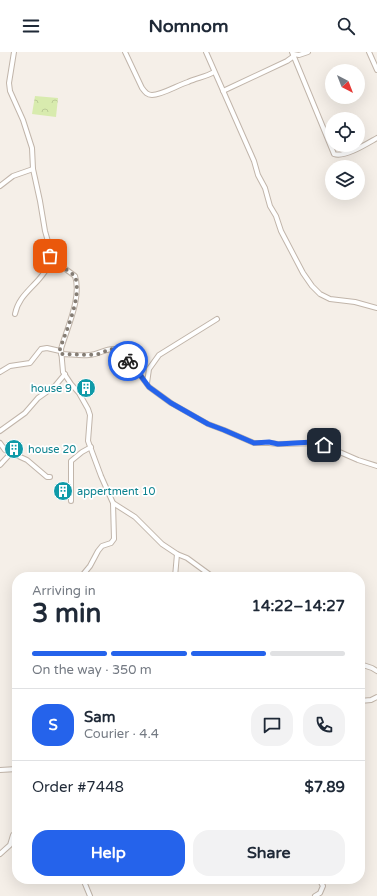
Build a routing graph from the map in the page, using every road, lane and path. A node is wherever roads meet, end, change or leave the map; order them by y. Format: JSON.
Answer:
{"nodes":[{"id":1,"x":14,"y":52,"type":"edge"},
{"id":2,"x":125,"y":52,"type":"edge"},
{"id":3,"x":206,"y":52,"type":"edge"},
{"id":4,"x":308,"y":52,"type":"edge"},
{"id":5,"x":369,"y":52,"type":"edge"},
{"id":6,"x":293,"y":54,"type":"edge"},
{"id":7,"x":377,"y":70,"type":"edge"},
{"id":8,"x":214,"y":72,"type":"junction"},
{"id":9,"x":223,"y":91,"type":"junction"},
{"id":10,"x":377,"y":138,"type":"edge"},
{"id":11,"x":33,"y":169,"type":"junction"},
{"id":12,"x":0,"y":186,"type":"edge"},
{"id":13,"x":54,"y":260,"type":"junction"},
{"id":14,"x":377,"y":308,"type":"edge"},
{"id":15,"x":15,"y":314,"type":"dead end"},
{"id":16,"x":217,"y":319,"type":"dead end"},
{"id":17,"x":60,"y":352,"type":"junction"},
{"id":18,"x":0,"y":372,"type":"edge"},
{"id":19,"x":65,"y":374,"type":"junction"},
{"id":20,"x":146,"y":383,"type":"junction"},
{"id":21,"x":0,"y":431,"type":"edge"},
{"id":22,"x":0,"y":443,"type":"edge"},
{"id":23,"x":91,"y":447,"type":"junction"},
{"id":24,"x":11,"y":453,"type":"junction"},
{"id":25,"x":0,"y":465,"type":"edge"},
{"id":26,"x":377,"y":466,"type":"edge"},
{"id":27,"x":50,"y":477,"type":"dead end"},
{"id":28,"x":71,"y":501,"type":"dead end"},
{"id":29,"x":113,"y":503,"type":"junction"},
{"id":30,"x":177,"y":554,"type":"junction"},
{"id":31,"x":85,"y":572,"type":"edge"},
{"id":32,"x":175,"y":572,"type":"edge"},
{"id":33,"x":206,"y":572,"type":"edge"},
{"id":34,"x":365,"y":666,"type":"edge"},
{"id":35,"x":377,"y":671,"type":"edge"},
{"id":36,"x":377,"y":697,"type":"edge"},
{"id":37,"x":365,"y":701,"type":"edge"},
{"id":38,"x":12,"y":769,"type":"edge"},
{"id":39,"x":0,"y":770,"type":"edge"},
{"id":40,"x":12,"y":838,"type":"edge"},
{"id":41,"x":0,"y":854,"type":"edge"},
{"id":42,"x":85,"y":884,"type":"edge"},
{"id":43,"x":322,"y":884,"type":"edge"},
{"id":44,"x":90,"y":896,"type":"edge"},
{"id":45,"x":315,"y":896,"type":"edge"}],
"edges":[{"from":1,"to":11,"type":"street"},
{"from":2,"to":8,"type":"street"},
{"from":3,"to":8,"type":"street"},
{"from":4,"to":6,"type":"street"},
{"from":5,"to":7,"type":"street"},
{"from":6,"to":9,"type":"street"},
{"from":6,"to":10,"type":"street"},
{"from":8,"to":9,"type":"street"},
{"from":9,"to":14,"type":"street"},
{"from":11,"to":12,"type":"street"},
{"from":11,"to":13,"type":"street"},
{"from":13,"to":15,"type":"street"},
{"from":13,"to":17,"type":"street"},
{"from":16,"to":20,"type":"street"},
{"from":17,"to":18,"type":"street"},
{"from":17,"to":19,"type":"street"},
{"from":17,"to":20,"type":"street"},
{"from":19,"to":21,"type":"street"},
{"from":19,"to":23,"type":"street"},
{"from":20,"to":26,"type":"street"},
{"from":22,"to":24,"type":"street"},
{"from":23,"to":28,"type":"street"},
{"from":23,"to":29,"type":"street"},
{"from":24,"to":25,"type":"street"},
{"from":24,"to":27,"type":"street"},
{"from":29,"to":30,"type":"street"},
{"from":29,"to":31,"type":"street"},
{"from":30,"to":32,"type":"street"},
{"from":30,"to":33,"type":"street"},
{"from":34,"to":35,"type":"street"},
{"from":36,"to":37,"type":"street"},
{"from":38,"to":39,"type":"street"},
{"from":40,"to":41,"type":"street"},
{"from":42,"to":44,"type":"street"},
{"from":43,"to":45,"type":"street"}]}
